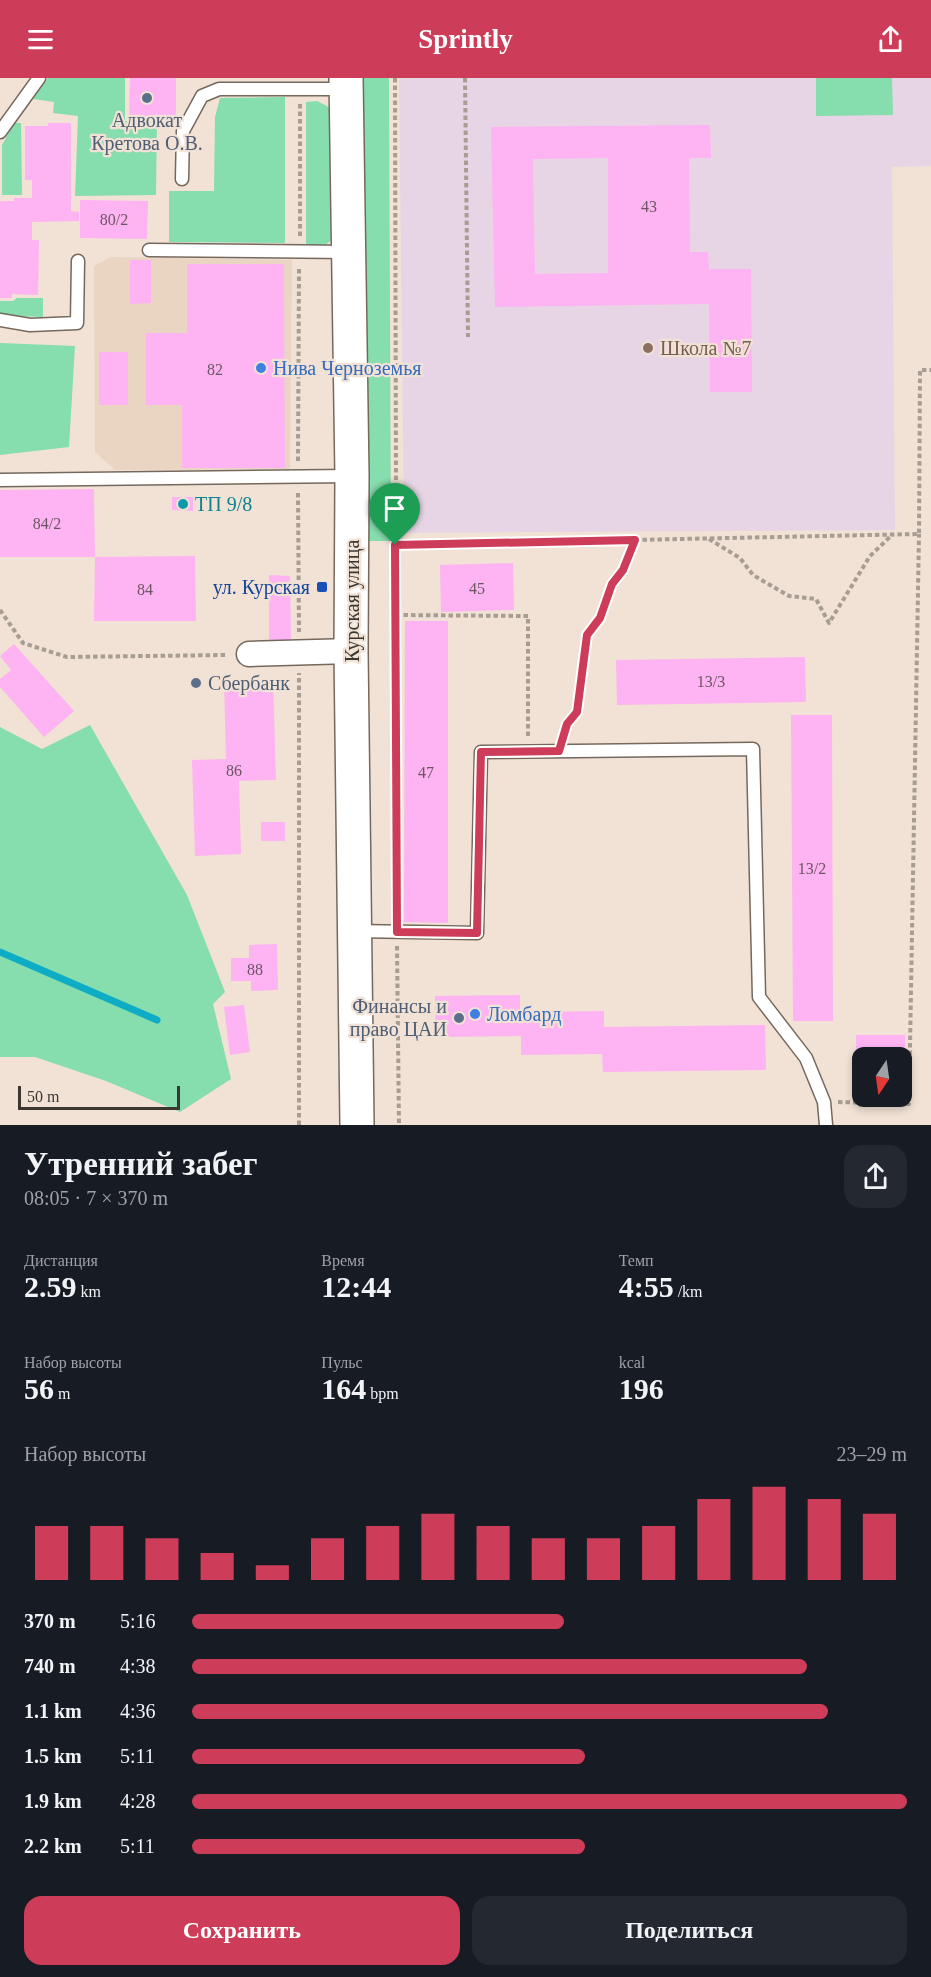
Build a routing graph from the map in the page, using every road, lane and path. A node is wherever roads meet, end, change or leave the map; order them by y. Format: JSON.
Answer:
{"nodes":[{"id":1,"x":39,"y":78,"type":"edge"},
{"id":2,"x":396,"y":78,"type":"edge"},
{"id":3,"x":465,"y":78,"type":"edge"},
{"id":4,"x":346,"y":83,"type":"edge"},
{"id":5,"x":301,"y":90,"type":"junction"},
{"id":6,"x":0,"y":132,"type":"edge"},
{"id":7,"x":182,"y":178,"type":"dead end"},
{"id":8,"x":149,"y":250,"type":"dead end"},
{"id":9,"x":299,"y":251,"type":"junction"},
{"id":10,"x":349,"y":252,"type":"junction"},
{"id":11,"x":78,"y":261,"type":"dead end"},
{"id":12,"x":0,"y":320,"type":"edge"},
{"id":13,"x":468,"y":337,"type":"dead end"},
{"id":14,"x":931,"y":370,"type":"edge"},
{"id":15,"x":298,"y":476,"type":"junction"},
{"id":16,"x":352,"y":476,"type":"junction"},
{"id":17,"x":0,"y":480,"type":"edge"},
{"id":18,"x":893,"y":534,"type":"junction"},
{"id":19,"x":919,"y":534,"type":"junction"},
{"id":20,"x":708,"y":538,"type":"junction"},
{"id":21,"x":635,"y":540,"type":"junction"},
{"id":22,"x":395,"y":545,"type":"junction"},
{"id":23,"x":0,"y":610,"type":"edge"},
{"id":24,"x":396,"y":615,"type":"junction"},
{"id":25,"x":351,"y":651,"type":"junction"},
{"id":26,"x":299,"y":653,"type":"junction"},
{"id":27,"x":249,"y":654,"type":"joint"},
{"id":28,"x":559,"y":751,"type":"junction"},
{"id":29,"x":528,"y":752,"type":"junction"},
{"id":30,"x":353,"y":931,"type":"junction"},
{"id":31,"x":397,"y":932,"type":"junction"},
{"id":32,"x":824,"y":1102,"type":"junction"},
{"id":33,"x":299,"y":1125,"type":"edge"},
{"id":34,"x":357,"y":1125,"type":"edge"},
{"id":35,"x":399,"y":1125,"type":"edge"},
{"id":36,"x":826,"y":1125,"type":"edge"}],
"edges":[{"from":1,"to":6,"type":"lane"},
{"from":2,"to":22,"type":"path"},
{"from":3,"to":13,"type":"path"},
{"from":4,"to":5,"type":"lane"},
{"from":4,"to":10,"type":"main road","name":"Курская улица"},
{"from":5,"to":7,"type":"lane"},
{"from":5,"to":9,"type":"path"},
{"from":8,"to":9,"type":"lane"},
{"from":9,"to":10,"type":"lane"},
{"from":9,"to":15,"type":"path"},
{"from":10,"to":16,"type":"main road","name":"Курская улица"},
{"from":11,"to":12,"type":"lane"},
{"from":14,"to":19,"type":"path"},
{"from":15,"to":16,"type":"lane"},
{"from":15,"to":17,"type":"lane"},
{"from":15,"to":26,"type":"path"},
{"from":16,"to":25,"type":"main road","name":"Курская улица"},
{"from":18,"to":19,"type":"path"},
{"from":18,"to":20,"type":"path"},
{"from":18,"to":20,"type":"path"},
{"from":19,"to":32,"type":"path"},
{"from":20,"to":21,"type":"path"},
{"from":21,"to":22,"type":"path"},
{"from":21,"to":28,"type":"path"},
{"from":22,"to":24,"type":"path"},
{"from":23,"to":27,"type":"path"},
{"from":24,"to":29,"type":"path"},
{"from":24,"to":31,"type":"path"},
{"from":25,"to":26,"type":"street"},
{"from":25,"to":30,"type":"main road","name":"Курская улица"},
{"from":26,"to":27,"type":"street"},
{"from":26,"to":33,"type":"path"},
{"from":28,"to":29,"type":"lane"},
{"from":28,"to":32,"type":"lane"},
{"from":29,"to":31,"type":"lane"},
{"from":30,"to":31,"type":"lane"},
{"from":30,"to":34,"type":"main road","name":"Курская улица"},
{"from":31,"to":35,"type":"path"},
{"from":32,"to":36,"type":"lane"}]}
